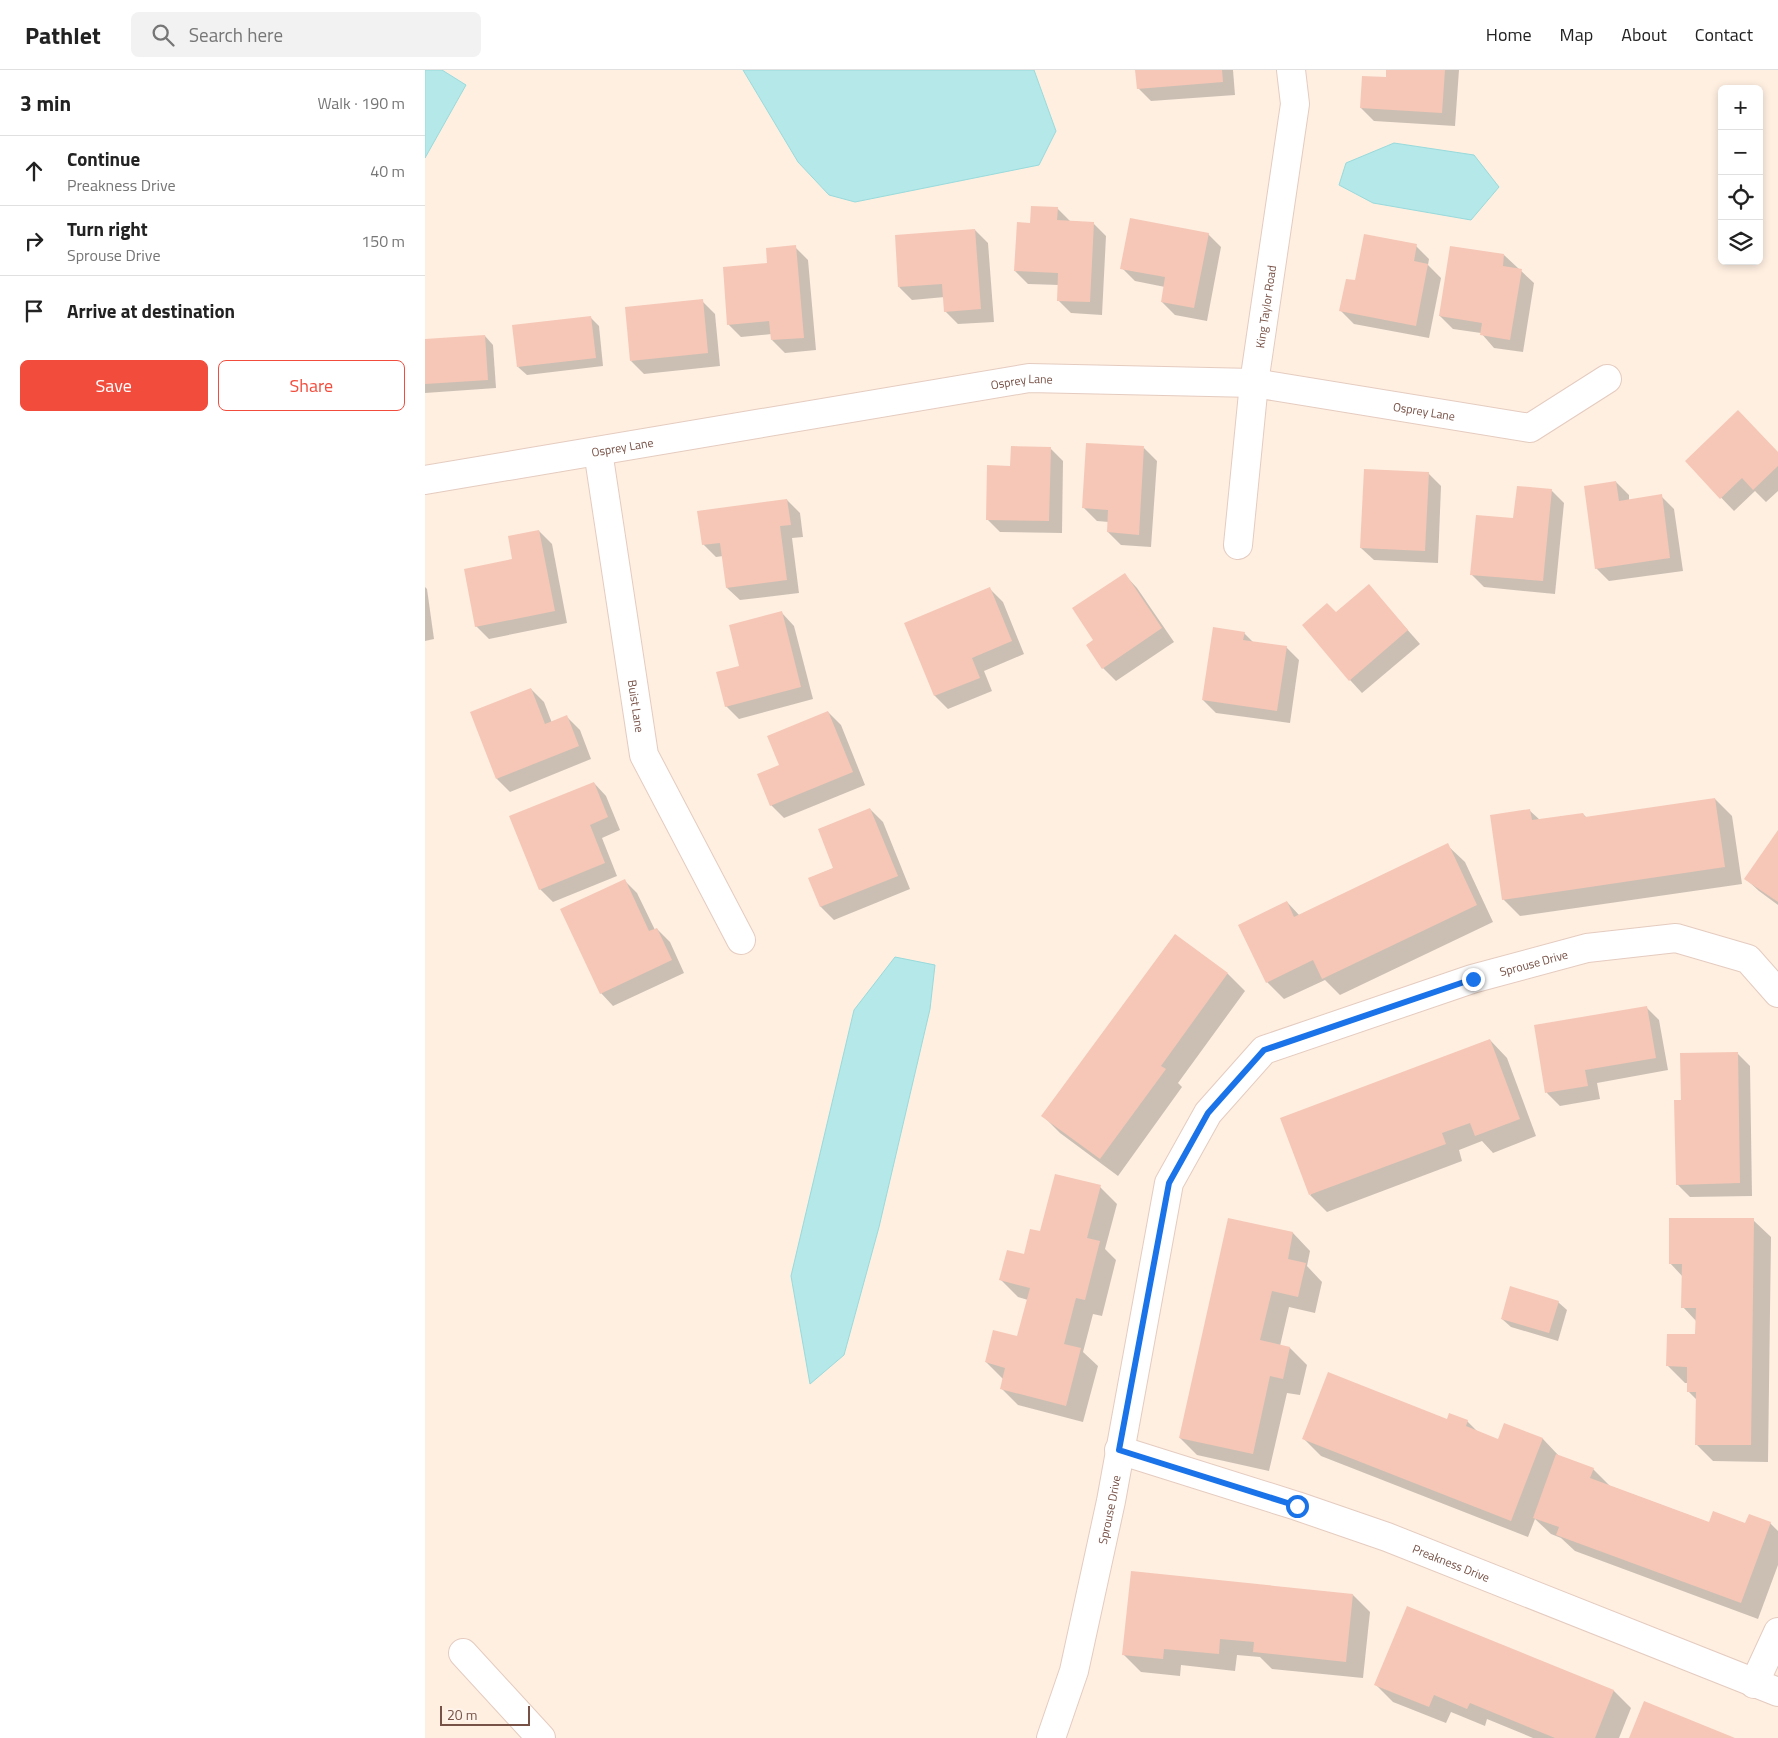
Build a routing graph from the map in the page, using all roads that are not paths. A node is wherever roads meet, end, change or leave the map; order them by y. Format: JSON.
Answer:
{"nodes":[{"id":1,"x":1291,"y":70,"type":"edge"},
{"id":2,"x":1607,"y":379,"type":"dead end"},
{"id":3,"x":1254,"y":383,"type":"junction"},
{"id":4,"x":598,"y":450,"type":"junction"},
{"id":5,"x":425,"y":480,"type":"edge"},
{"id":6,"x":1238,"y":545,"type":"dead end"},
{"id":7,"x":741,"y":940,"type":"dead end"},
{"id":8,"x":1778,"y":993,"type":"edge"},
{"id":9,"x":1119,"y":1450,"type":"junction"},
{"id":10,"x":1778,"y":1632,"type":"edge"},
{"id":11,"x":463,"y":1654,"type":"dead end"},
{"id":12,"x":1766,"y":1688,"type":"edge"},
{"id":13,"x":541,"y":1738,"type":"edge"},
{"id":14,"x":1051,"y":1738,"type":"edge"}],
"edges":[{"from":1,"to":3,"type":"street","name":"King Taylor Road"},
{"from":2,"to":3,"type":"street","name":"Osprey Lane"},
{"from":3,"to":4,"type":"street","name":"Osprey Lane"},
{"from":3,"to":6,"type":"street","name":"King Taylor Road"},
{"from":4,"to":5,"type":"street","name":"Osprey Lane"},
{"from":4,"to":7,"type":"street","name":"Buist Lane"},
{"from":8,"to":9,"type":"street","name":"Sprouse Drive"},
{"from":9,"to":12,"type":"street","name":"Preakness Drive"},
{"from":9,"to":14,"type":"street","name":"Sprouse Drive"},
{"from":10,"to":12,"type":"street"},
{"from":11,"to":13,"type":"street"}]}
